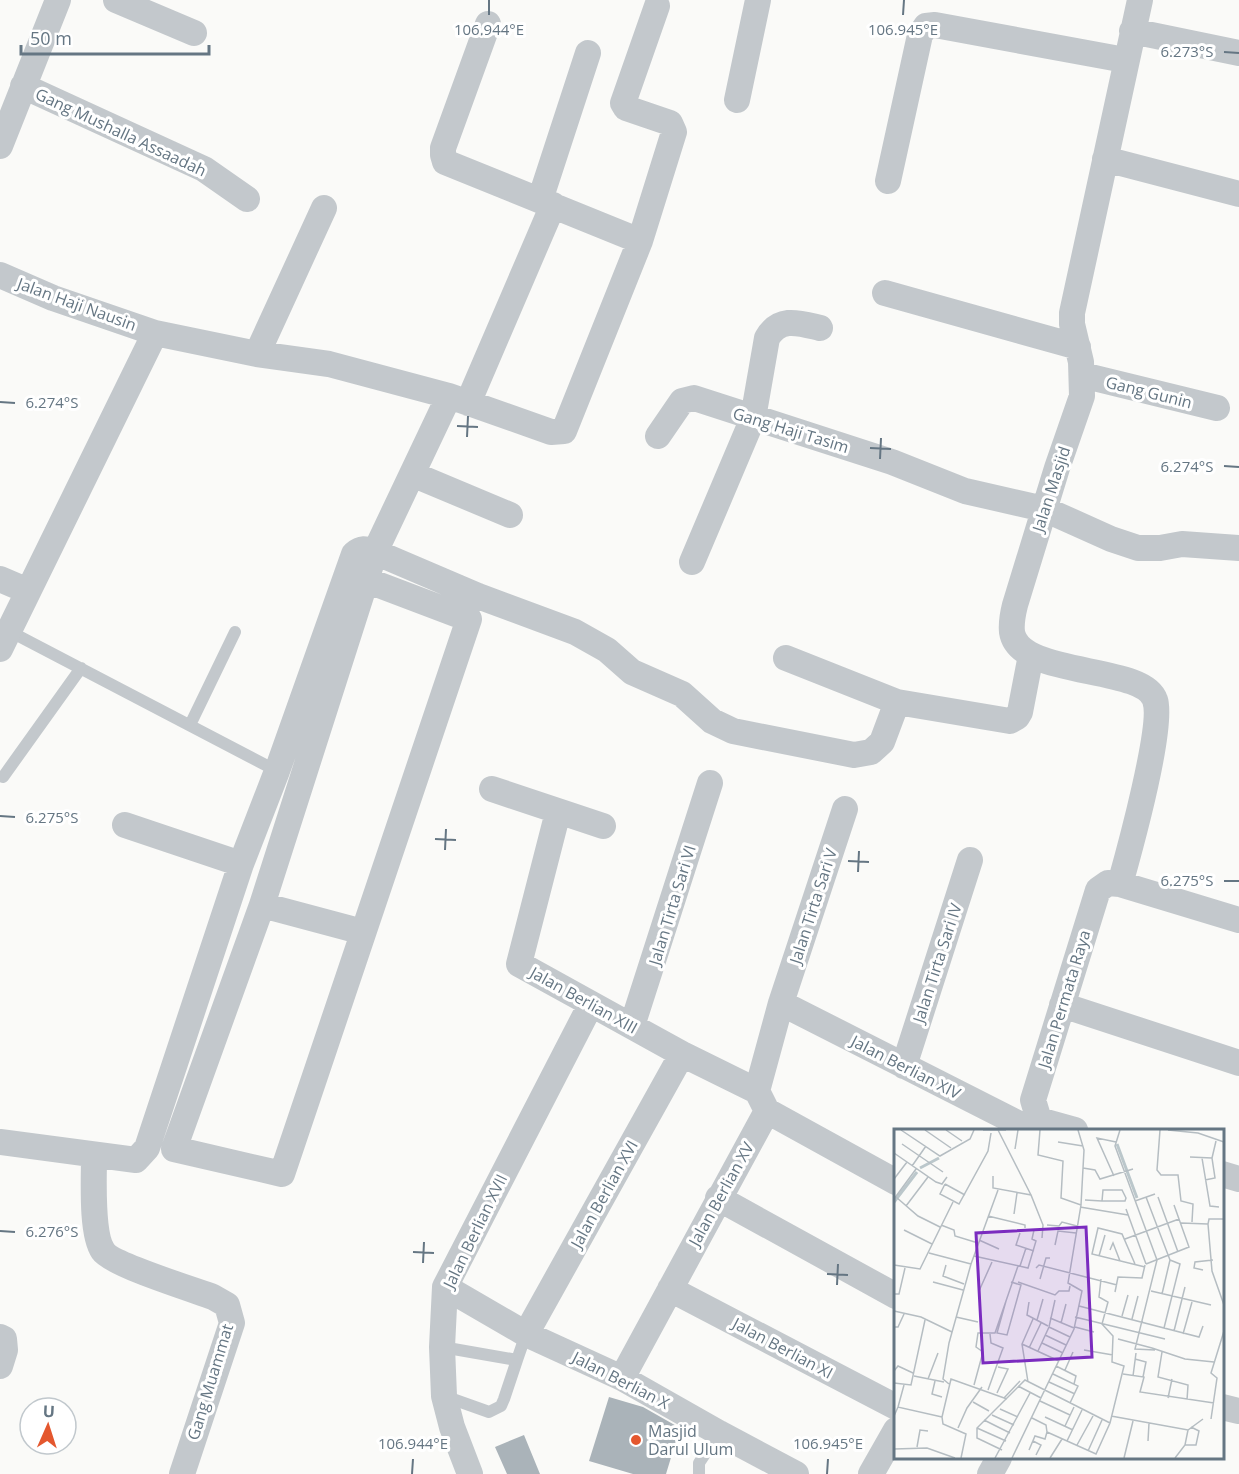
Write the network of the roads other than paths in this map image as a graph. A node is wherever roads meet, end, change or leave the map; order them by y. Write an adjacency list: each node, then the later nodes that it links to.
1 (58, 0): 12 (street)
2 (116, 0): 8 (street)
3 (758, 0): 13 (street)
4 (1140, 0): 7 (street, Jalan Masjid)
5 (657, 6): 21 (street)
6 (488, 24): 19 (street)
7 (1132, 31): 10 (street); 11 (street, Jalan Masjid)
8 (194, 33)
9 (588, 53): 19 (street)
10 (1239, 53)
11 (1125, 60): 15 (street, Jalan Masjid); 16 (street)
12 (23, 86): 14 (street); 18 (street, Gang Mushalla Assaadah)
13 (737, 99)
14 (4, 128)
15 (1105, 159): 17 (street); 26 (street, Jalan Masjid)
16 (888, 181)
17 (1239, 194)
18 (247, 199)
19 (547, 203): 21 (street); 29 (street)
20 (324, 208): 27 (street)
21 (640, 242): 29 (street, Jalan Haji Nausin)
22 (0, 275): 25 (street, Jalan Haji Nausin)
23 (885, 293): 26 (street)
24 (820, 328): 31 (street)
25 (155, 333): 27 (street, Jalan Haji Nausin); 41 (street)
26 (1078, 347): 28 (street, Jalan Masjid)
27 (257, 354): 29 (street, Jalan Haji Nausin)
28 (1082, 375): 30 (street, Gang Gunin); 34 (street, Jalan Masjid)
29 (458, 399): 33 (street)
30 (1217, 408)
31 (753, 418): 32 (street, Gang Haji Tasim); 34 (street, Gang Haji Tasim); 38 (street)
32 (658, 436)
33 (412, 474): 35 (street); 37 (street)
34 (1044, 509): 36 (street, Gang Haji Tasim); 44 (street, Jalan Masjid)
35 (510, 515)
36 (1239, 548)
37 (375, 552): 40 (street); 47 (street); 49 (street)
38 (692, 562)
39 (0, 579): 41 (street)
40 (366, 580): 60 (street); 62 (street)
41 (28, 591): 43 (street)
42 (235, 632): 48 (lane)
43 (4, 640): 46 (lane)
44 (1031, 655): 47 (street); 59 (street)
45 (786, 658): 47 (street)
46 (81, 668): 48 (lane); 50 (lane)
47 (897, 702)
48 (190, 724): 49 (lane)
49 (278, 771): 58 (street)
50 (3, 777)
51 (710, 783): 66 (street, Jalan Tirta Sari VI)
52 (492, 789): 54 (street)
53 (844, 809): 63 (street, Jalan Tirta Sari V)
54 (558, 812): 56 (street); 64 (street, Jalan Berlian XIII)
55 (125, 825): 58 (street)
56 (603, 826)
57 (970, 860): 69 (street, Jalan Tirta Sari IV)
58 (241, 864): 74 (street)
59 (1120, 884): 61 (street); 65 (street, Jalan Permata Raya)
60 (262, 905): 62 (street); 62 (street)
61 (1239, 920)
62 (363, 932)
63 (781, 1003): 69 (street, Jalan Berlian XIV); 70 (street, Jalan Berlian XV)
64 (591, 1004): 66 (street, Jalan Berlian XIII); 79 (street, Jalan Berlian XVII)
65 (1062, 1005): 68 (street); 71 (street, Jalan Permata Raya)
66 (632, 1026): 67 (street, Jalan Berlian XIII)
67 (682, 1054): 70 (street, Jalan Berlian XIII); 82 (street, Jalan Berlian XVI)
68 (1239, 1063)
69 (904, 1066): 71 (street, Jalan Berlian XIV)
70 (762, 1101): 77 (street, Jalan Berlian XIII); 78 (street, Jalan Berlian XV)
71 (1039, 1127): 72 (street, Jalan Berlian XIV)
72 (1057, 1129)
73 (0, 1142): 74 (street)
74 (94, 1156): 95 (street, Gang Muammat)
75 (1224, 1175): 76 (street)
76 (1239, 1179)
77 (894, 1181)
78 (718, 1198): 80 (street, Jalan Berlian XV); 81 (street)
79 (445, 1287): 82 (street, Jalan Berlian X); 84 (street, Jalan Berlian XVII)
80 (670, 1289): 87 (street, Jalan Berlian XV); 89 (street, Jalan Berlian XI)
81 (894, 1295)
82 (526, 1334): 85 (lane); 87 (street, Jalan Berlian X)
83 (0, 1337): 86 (street)
84 (442, 1347): 85 (lane); 88 (street, Jalan Berlian XVII)
85 (517, 1360): 88 (lane)
86 (0, 1366)
87 (622, 1378): 92 (street, Jalan Berlian X)
88 (444, 1396): 96 (street, Jalan Berlian XVII)
89 (894, 1406)
90 (1224, 1407): 91 (street)
91 (1239, 1411)
92 (719, 1433): 97 (lane); 98 (street, Jalan Berlian X)
93 (894, 1434): 99 (street)
94 (998, 1459): 100 (street)
95 (182, 1474)
96 (470, 1474)
97 (699, 1474)
98 (796, 1474)
99 (871, 1474)
100 (990, 1474)

